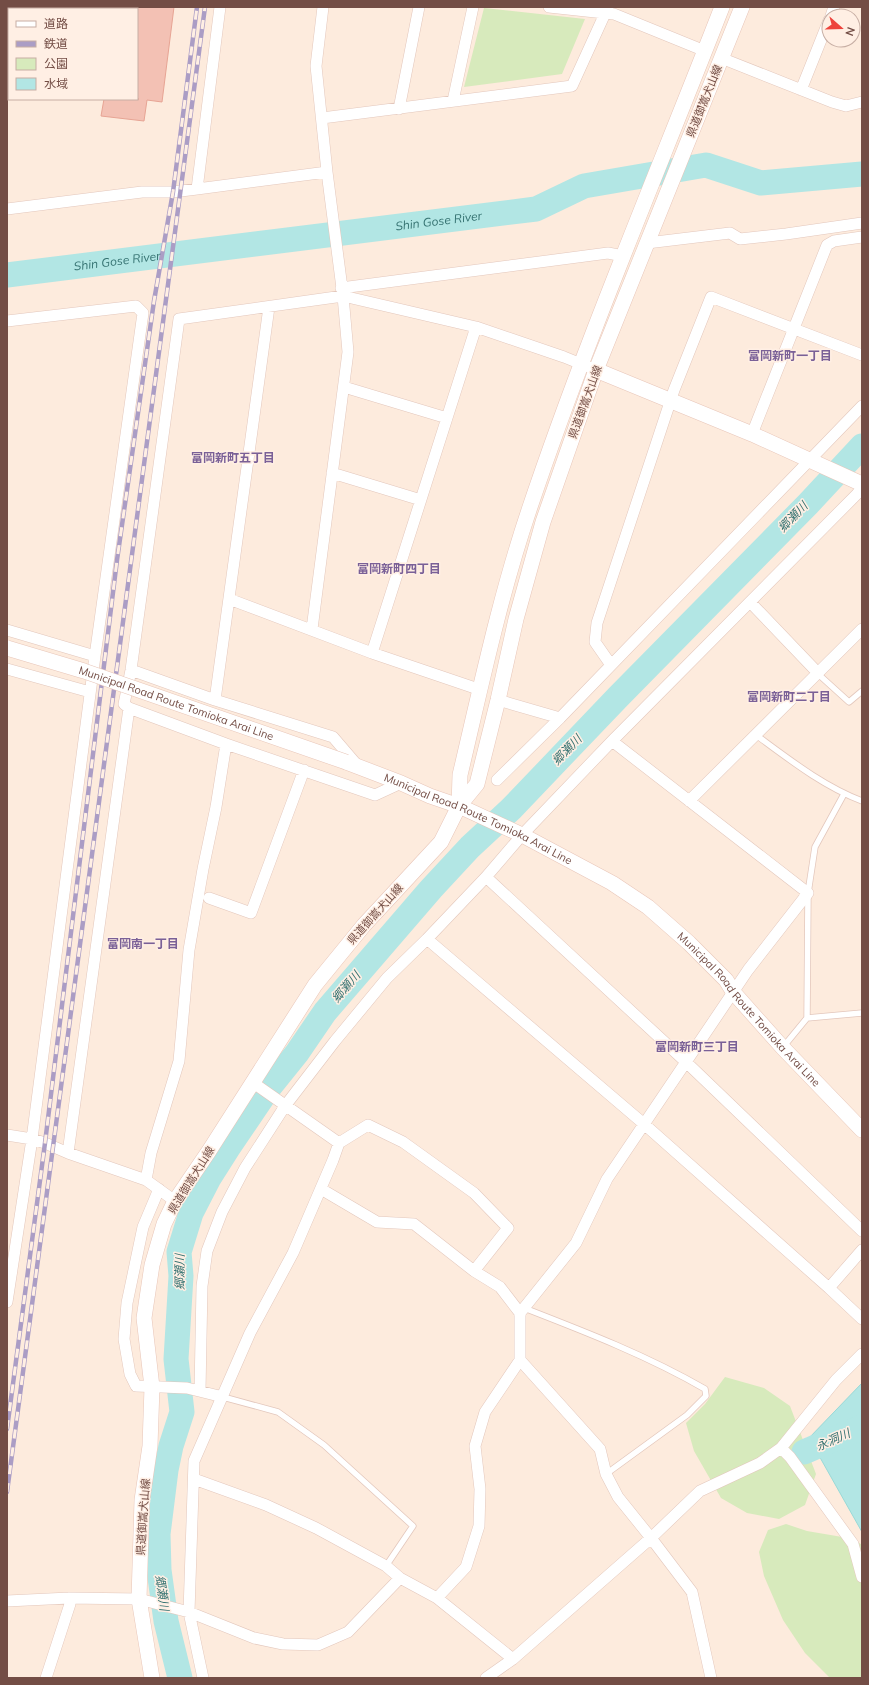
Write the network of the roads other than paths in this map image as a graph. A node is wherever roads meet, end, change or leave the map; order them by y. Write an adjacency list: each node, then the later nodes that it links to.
1 (220, 7): 18 (street)
2 (323, 7): 16 (street)
3 (419, 7): 15 (street)
4 (473, 7): 13 (street)
5 (548, 7): 8 (street)
6 (722, 7): 10 (main road, 県道御嵩犬山線)
7 (742, 7): 11 (main road, 県道御嵩犬山線)
8 (607, 10): 10 (street); 13 (street)
9 (821, 40): 12 (street)
10 (705, 51): 23 (main road, 県道御嵩犬山線)
11 (721, 58): 12 (street); 22 (main road, 県道御嵩犬山線)
12 (801, 90): 14 (street)
13 (453, 101): 15 (street)
14 (862, 102)
15 (399, 108): 16 (street)
16 (322, 118): 17 (street)
17 (327, 172): 18 (street); 24 (street)
18 (197, 189): 19 (street)
19 (7, 209)
20 (862, 223): 22 (street)
21 (862, 238): 28 (street)
22 (649, 239): 31 (main road, 県道御嵩犬山線)
23 (623, 256): 24 (street); 30 (main road, 県道御嵩犬山線)
24 (342, 292): 25 (street); 27 (street); 32 (street)
25 (269, 307): 42 (street); 52 (street)
26 (7, 321): 49 (street)
27 (476, 327): 30 (street); 35 (street)
28 (794, 328): 29 (street); 33 (street); 36 (street)
29 (862, 355)
30 (581, 364): 31 (street); 54 (main road, 県道御嵩犬山線)
31 (596, 370): 33 (main road); 58 (main road, 県道御嵩犬山線)
32 (344, 386): 35 (street); 38 (street)
33 (671, 400): 36 (main road); 50 (street)
34 (862, 406): 37 (street)
35 (447, 418): 41 (street)
36 (752, 434): 37 (main road)
37 (811, 460): 39 (main road); 50 (street)
38 (332, 473): 41 (street); 44 (street)
39 (862, 484)
40 (862, 488): 43 (street)
41 (421, 500): 48 (street)
42 (229, 599): 44 (street); 57 (street)
43 (750, 602): 53 (street); 62 (street)
44 (312, 629): 48 (street)
45 (862, 629): 53 (street)
46 (7, 630): 49 (street)
47 (7, 648): 64 (main road, Municipal Road Route Tomioka Arai Line, bridge)
48 (372, 653): 54 (street)
49 (95, 656): 56 (street)
50 (611, 665): 60 (street)
51 (7, 669): 56 (street)
52 (131, 670): 57 (street); 59 (street)
53 (817, 672): 55 (lane); 61 (street)
54 (481, 690): 71 (main road, 県道御嵩犬山線)
55 (862, 691)
56 (90, 692): 87 (street)
57 (215, 700): 64 (street)
58 (498, 700): 60 (street); 71 (main road, 県道御嵩犬山線)
59 (129, 708): 63 (street); 89 (street)
60 (560, 718): 66 (street)
61 (756, 735): 68 (lane); 69 (street)
62 (612, 741): 69 (street); 72 (street)
63 (226, 744): 65 (street); 90 (street)
64 (360, 768): 67 (main road, Municipal Road Route Tomioka Arai Line)
65 (304, 770): 67 (street); 75 (street)
66 (497, 780)
67 (401, 783): 71 (main road, Municipal Road Route Tomioka Arai Line)
68 (844, 794): 70 (lane); 74 (lane)
69 (689, 801): 74 (street)
70 (862, 801)
71 (460, 806): 72 (main road, Municipal Road Route Tomioka Arai Line); 82 (main road, 県道御嵩犬山線)
72 (522, 835): 73 (street); 77 (main road, Municipal Road Route Tomioka Arai Line)
73 (486, 877): 76 (street); 81 (street)
74 (808, 892): 77 (street); 79 (lane)
75 (209, 898)
76 (427, 939): 83 (street); 84 (street)
77 (734, 993): 80 (main road, Municipal Road Route Tomioka Arai Line); 81 (street)
78 (862, 1013): 79 (lane)
79 (807, 1018): 80 (lane)
80 (783, 1048): 85 (main road, Municipal Road Route Tomioka Arai Line)
81 (686, 1062): 84 (street); 94 (street)
82 (252, 1082): 83 (street); 93 (main road, 県道御嵩犬山線)
83 (285, 1106): 88 (street); 104 (street)
84 (644, 1124): 97 (street); 99 (street)
85 (862, 1130)
86 (7, 1135): 87 (street)
87 (32, 1139): 89 (street); 98 (street)
88 (339, 1142): 92 (street); 96 (street)
89 (68, 1153): 90 (street)
90 (146, 1180): 91 (street)
91 (159, 1189): 93 (street); 103 (street)
92 (321, 1189): 96 (street); 105 (street)
93 (176, 1201): 103 (main road, 県道御嵩犬山線)
94 (862, 1231)
95 (862, 1250): 97 (street)
96 (474, 1271): 99 (street)
97 (829, 1288): 100 (street)
98 (7, 1302)
99 (522, 1311): 102 (street); 107 (lane)
100 (862, 1319)
101 (862, 1354): 106 (street)
102 (520, 1360): 107 (street); 114 (street)
103 (152, 1387): 104 (street); 115 (main road, 県道御嵩犬山線)
104 (200, 1390): 105 (street)
105 (223, 1397): 108 (street); 110 (lane)
106 (781, 1448): 109 (street); 111 (street)
107 (606, 1474): 109 (street)
108 (194, 1480): 110 (street); 117 (street)
109 (651, 1538): 118 (street); 123 (street)
110 (386, 1566): 112 (street)
111 (862, 1577)
112 (400, 1578): 114 (street); 117 (street)
113 (69, 1598): 115 (street); 116 (street); 119 (street)
114 (437, 1598): 118 (street)
115 (139, 1599): 117 (street); 120 (main road, 県道御嵩犬山線)
116 (7, 1601)
117 (189, 1612): 121 (street)
118 (513, 1659): 122 (street)
119 (46, 1678)
120 (152, 1678)
121 (203, 1678)
122 (486, 1678)
123 (712, 1678)

